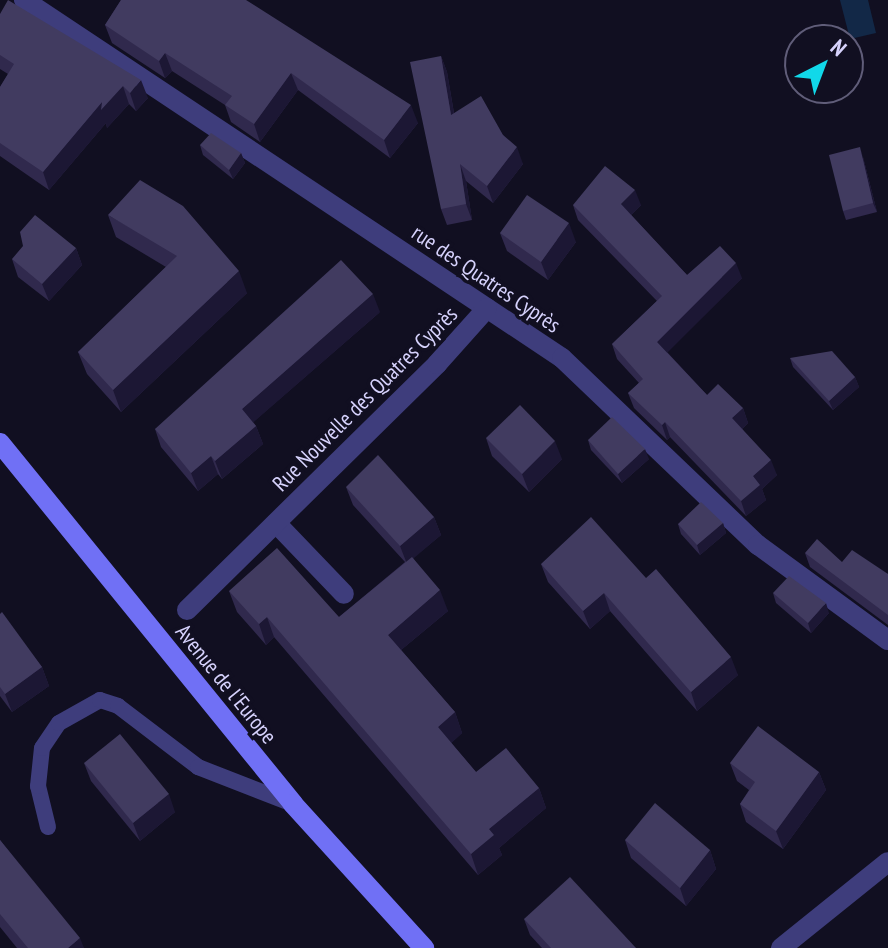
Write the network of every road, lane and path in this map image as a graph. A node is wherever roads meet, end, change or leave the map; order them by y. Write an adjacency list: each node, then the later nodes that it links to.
1 (24, 0): 2 (street, rue des Quatres Cyprès)
2 (487, 308): 4 (street, Rue Nouvelle des Quatres Cyprès); 7 (street, rue des Quatres Cyprès)
3 (0, 443): 8 (main road, Avenue de l'Europe)
4 (276, 523): 5 (street, Rue Nouvelle des Quatres Cyprès); 6 (street, Rue Nouvelle des Quatres Cyprès)
5 (344, 594)
6 (187, 610)
7 (888, 640)
8 (293, 804): 9 (lane); 11 (main road, Avenue de l'Europe)
9 (48, 827)
10 (888, 862): 12 (street)
11 (424, 948)
12 (781, 948)

